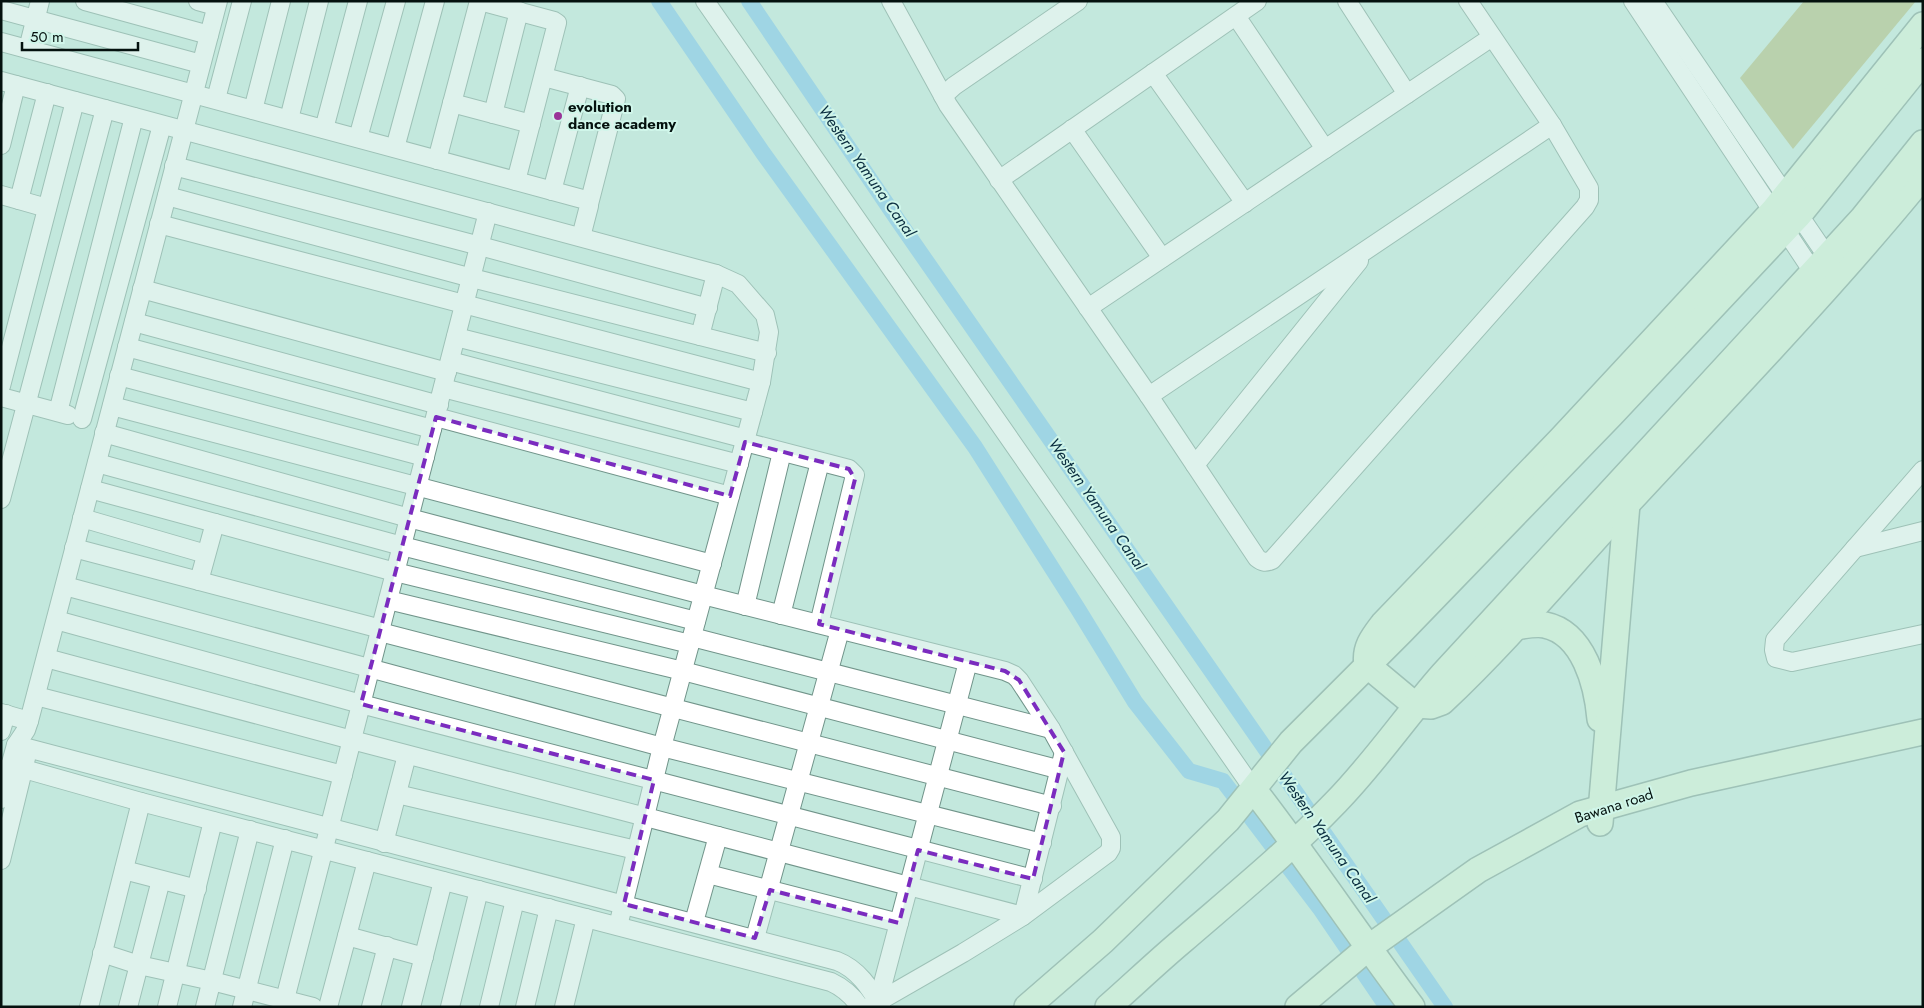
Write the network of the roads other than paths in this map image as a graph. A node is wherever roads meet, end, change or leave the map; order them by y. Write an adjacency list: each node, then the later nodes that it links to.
1 (40, 1): 23 (street)
2 (85, 1): 25 (street)
3 (198, 1): 19 (street)
4 (242, 1): 39 (street)
5 (281, 1): 43 (street)
6 (319, 1): 46 (street)
7 (358, 1): 50 (street)
8 (396, 1): 53 (street)
9 (435, 1): 56 (street)
10 (480, 1): 21 (street); 41 (street)
11 (705, 1): 167 (street)
12 (891, 1): 38 (street)
13 (1078, 1): 38 (street)
14 (1257, 1): 22 (street)
15 (1347, 1): 37 (street)
16 (1468, 1): 26 (street)
17 (1632, 1): 71 (street)
18 (1653, 1): 71 (street)
19 (217, 4): 25 (street)
20 (1, 10): 23 (street)
21 (519, 11): 32 (street); 44 (street)
22 (1236, 16): 31 (street); 57 (street)
23 (36, 20): 28 (street); 30 (street)
24 (1923, 25): 71 (street)
25 (209, 35): 30 (street)
26 (1492, 37): 37 (street); 49 (street)
27 (1, 42): 28 (street)
28 (28, 50): 36 (street)
29 (1923, 61): 71 (street)
30 (201, 64): 36 (street)
31 (1153, 73): 51 (street); 67 (street)
32 (544, 77): 34 (street); 47 (street)
33 (8, 83): 35 (street); 55 (street)
34 (580, 86): 63 (street); 68 (street)
35 (47, 93): 40 (street); 66 (street)
36 (193, 93): 39 (street); 52 (street)
37 (1407, 94): 57 (street)
38 (943, 96): 61 (street)
39 (216, 100): 43 (street)
40 (75, 101): 42 (street); 69 (street)
41 (452, 103): 44 (street); 58 (street)
42 (105, 109): 45 (street); 95 (street)
43 (253, 110): 46 (street)
44 (493, 114): 47 (street)
45 (134, 117): 48 (street); 97 (street)
46 (289, 119): 50 (street)
47 (531, 124): 62 (street)
48 (162, 125): 52 (street); 99 (street)
49 (1552, 125): 75 (street); 107 (street)
50 (324, 129): 53 (street)
51 (1072, 129): 61 (street); 76 (street)
52 (184, 131): 59 (street); 70 (street)
53 (358, 138): 56 (street)
54 (1923, 143): 77 (street)
55 (1, 146)
56 (395, 148): 58 (street)
57 (1325, 149): 67 (street)
58 (437, 160): 62 (street)
59 (174, 166): 65 (street); 74 (street)
60 (1923, 176): 77 (street)
61 (999, 180): 83 (street)
62 (516, 181): 63 (street)
63 (552, 191): 68 (street)
64 (1, 195): 66 (street)
65 (167, 196): 72 (street); 79 (street)
66 (19, 200): 69 (street)
67 (1245, 203): 76 (street)
68 (589, 204): 73 (street)
69 (47, 208): 91 (street)
70 (488, 212): 73 (street); 74 (street)
71 (1786, 213): 77 (street); 139 (street)
72 (159, 224): 80 (street); 81 (street)
73 (581, 237): 78 (street)
74 (480, 246): 79 (street); 82 (street)
75 (1371, 247): 93 (street); 107 (street)
76 (1162, 258): 83 (street)
77 (1826, 273): 113 (street); 146 (street)
78 (716, 274): 82 (street); 88 (street)
79 (472, 278): 81 (street); 85 (street)
80 (142, 289): 84 (street); 92 (street)
81 (465, 305): 86 (street); 90 (street)
82 (708, 308): 85 (street)
83 (1088, 308): 93 (street)
84 (134, 322): 87 (street); 92 (street)
85 (700, 336): 88 (street)
86 (456, 337): 92 (street); 98 (street)
87 (127, 347): 89 (street); 92 (street)
88 (767, 353): 90 (street)
89 (120, 376): 96 (street); 103 (street)
90 (761, 382): 98 (street)
91 (1, 386)
92 (441, 395): 101 (street); 103 (street); 106 (street); 111 (street)
93 (1149, 396): 107 (street)
94 (1, 397): 95 (street)
95 (28, 404): 97 (street); 112 (street)
96 (112, 406): 100 (street); 109 (street)
97 (58, 412): 99 (street)
98 (753, 412): 101 (street)
99 (82, 419): 100 (street)
100 (106, 429): 105 (street); 115 (street)
101 (745, 440): 102 (street); 106 (street)
102 (782, 452): 104 (street); 128 (street)
103 (425, 457): 109 (street)
104 (820, 462): 129 (street); 131 (street)
105 (97, 463): 110 (street); 118 (street)
106 (739, 464): 111 (street)
107 (1195, 466)
108 (1923, 470): 120 (street)
109 (417, 487): 115 (street); 122 (street)
110 (90, 489): 114 (street); 116 (street)
111 (730, 496): 122 (street)
112 (1, 499)
113 (1627, 504): 132 (street); 173 (street)
114 (82, 518): 119 (street); 121 (street)
115 (410, 518): 118 (street); 126 (street)
116 (215, 523): 121 (street); 123 (street)
117 (1923, 531): 120 (street)
118 (402, 546): 123 (street); 135 (street)
119 (74, 548): 124 (street); 125 (street)
120 (1855, 548): 136 (street)
121 (206, 554): 124 (street)
122 (712, 564): 126 (street)
123 (395, 572): 127 (street); 135 (street)
124 (199, 581): 134 (street)
125 (65, 586): 130 (street); 140 (street)
126 (703, 595): 128 (street); 135 (street)
127 (388, 600): 134 (street); 141 (street)
128 (745, 606): 129 (street)
129 (781, 615): 131 (street)
130 (56, 620): 137 (street); 144 (street)
131 (819, 624): 133 (street)
132 (1514, 627): 146 (street); 173 (street)
133 (840, 630): 138 (street); 142 (street)
134 (380, 631): 140 (street); 148 (street)
135 (693, 634): 141 (street); 142 (street)
136 (1923, 634)
137 (46, 658): 143 (street); 153 (street)
138 (968, 662): 145 (street); 151 (street)
139 (1367, 665): 146 (street); 167 (street)
140 (370, 669): 144 (street); 157 (street)
141 (683, 671): 147 (street); 148 (street)
142 (829, 672): 145 (street); 147 (street)
143 (36, 696): 150 (street); 163 (street)
144 (361, 704): 153 (street); 165 (street)
145 (957, 705): 151 (street); 154 (street)
146 (1415, 705): 183 (street)
147 (819, 707): 154 (street); 155 (street)
148 (672, 708): 155 (street); 157 (street)
149 (3, 719): 150 (street)
150 (28, 725): 156 (street)
151 (1051, 729): 159 (street)
152 (1923, 732): 173 (street, Bawana road)
153 (352, 740): 160 (street); 163 (street)
154 (947, 740): 162 (street); 164 (street)
155 (810, 744): 164 (street); 166 (street)
156 (22, 747): 161 (street); 177 (street)
157 (662, 747): 165 (street); 166 (street)
158 (1923, 748): 173 (street, Bawana road)
159 (1064, 752): 162 (street); 202 (street)
160 (407, 754): 168 (street); 174 (street)
161 (17, 767): 169 (street); 170 (street); 188 (street)
162 (1061, 770): 171 (street)
163 (343, 776): 177 (street)
164 (938, 777): 171 (street); 172 (street)
165 (654, 780): 174 (street); 175 (street)
166 (800, 781): 172 (street); 175 (street)
167 (1253, 791): 183 (street); 233 (street)
168 (397, 794): 181 (street); 185 (street)
169 (1, 799)
170 (141, 802): 176 (street); 190 (street)
171 (1052, 806): 182 (street)
172 (928, 814): 182 (street); 186 (street)
173 (1594, 815): 210 (street, Bawana road)
174 (645, 816): 179 (street); 185 (street)
175 (790, 816): 186 (street); 187 (street)
176 (213, 821): 178 (street); 196 (street)
177 (330, 828): 181 (street); 184 (street)
178 (250, 830): 180 (street); 215 (street)
179 (718, 836): 187 (street); 191 (street)
180 (285, 839): 184 (street); 216 (street)
181 (384, 843): 200 (street)
182 (1042, 843): 192 (street)
183 (1293, 843): 210 (street); 234 (street)
184 (324, 850): 189 (street); 217 (street)
185 (636, 850): 200 (street)
186 (918, 850): 192 (street); 195 (street)
187 (780, 852): 195 (street); 198 (street)
188 (1, 860)
189 (367, 861): 194 (street); 207 (street)
190 (124, 870): 193 (street); 211 (street)
191 (708, 874): 198 (street); 204 (street)
192 (1032, 879): 202 (street)
193 (161, 880): 196 (street); 213 (street)
194 (443, 881): 197 (street); 212 (street)
195 (909, 886): 202 (street); 205 (street)
196 (197, 889): 214 (street)
197 (479, 890): 199 (street); 228 (street)
198 (770, 890): 205 (street); 208 (street)
199 (515, 900): 201 (street); 229 (street)
200 (624, 904): 204 (street); 206 (street)
201 (549, 908): 203 (street); 230 (street)
202 (1023, 916): 218 (street)
203 (586, 918): 206 (street); 231 (street)
204 (694, 922): 208 (street)
205 (899, 923): 218 (street)
206 (618, 926): 232 (street)
207 (347, 936): 209 (street); 225 (street)
208 (756, 938): 218 (street)
209 (387, 946): 212 (street); 226 (street)
210 (1374, 952): 235 (street, Bawana road); 236 (street, Bawana road); 237 (street)
211 (102, 953): 213 (street); 219 (street)
212 (424, 957): 227 (street)
213 (139, 965): 214 (street); 220 (street)
214 (175, 973): 215 (street); 221 (street)
215 (212, 980): 216 (street); 222 (street)
216 (246, 989): 217 (street); 223 (street)
217 (284, 1003): 224 (street)
218 (876, 1005)
219 (88, 1007)
220 (128, 1007)
221 (166, 1007)
222 (205, 1007)
223 (242, 1007)
224 (313, 1007)
225 (328, 1007)
226 (371, 1007)
227 (411, 1007)
228 (450, 1007)
229 (489, 1007)
230 (525, 1007)
231 (564, 1007)
232 (860, 1007)
233 (1028, 1007)
234 (1108, 1007)
235 (1298, 1007)
236 (1323, 1007)
237 (1412, 1007)

